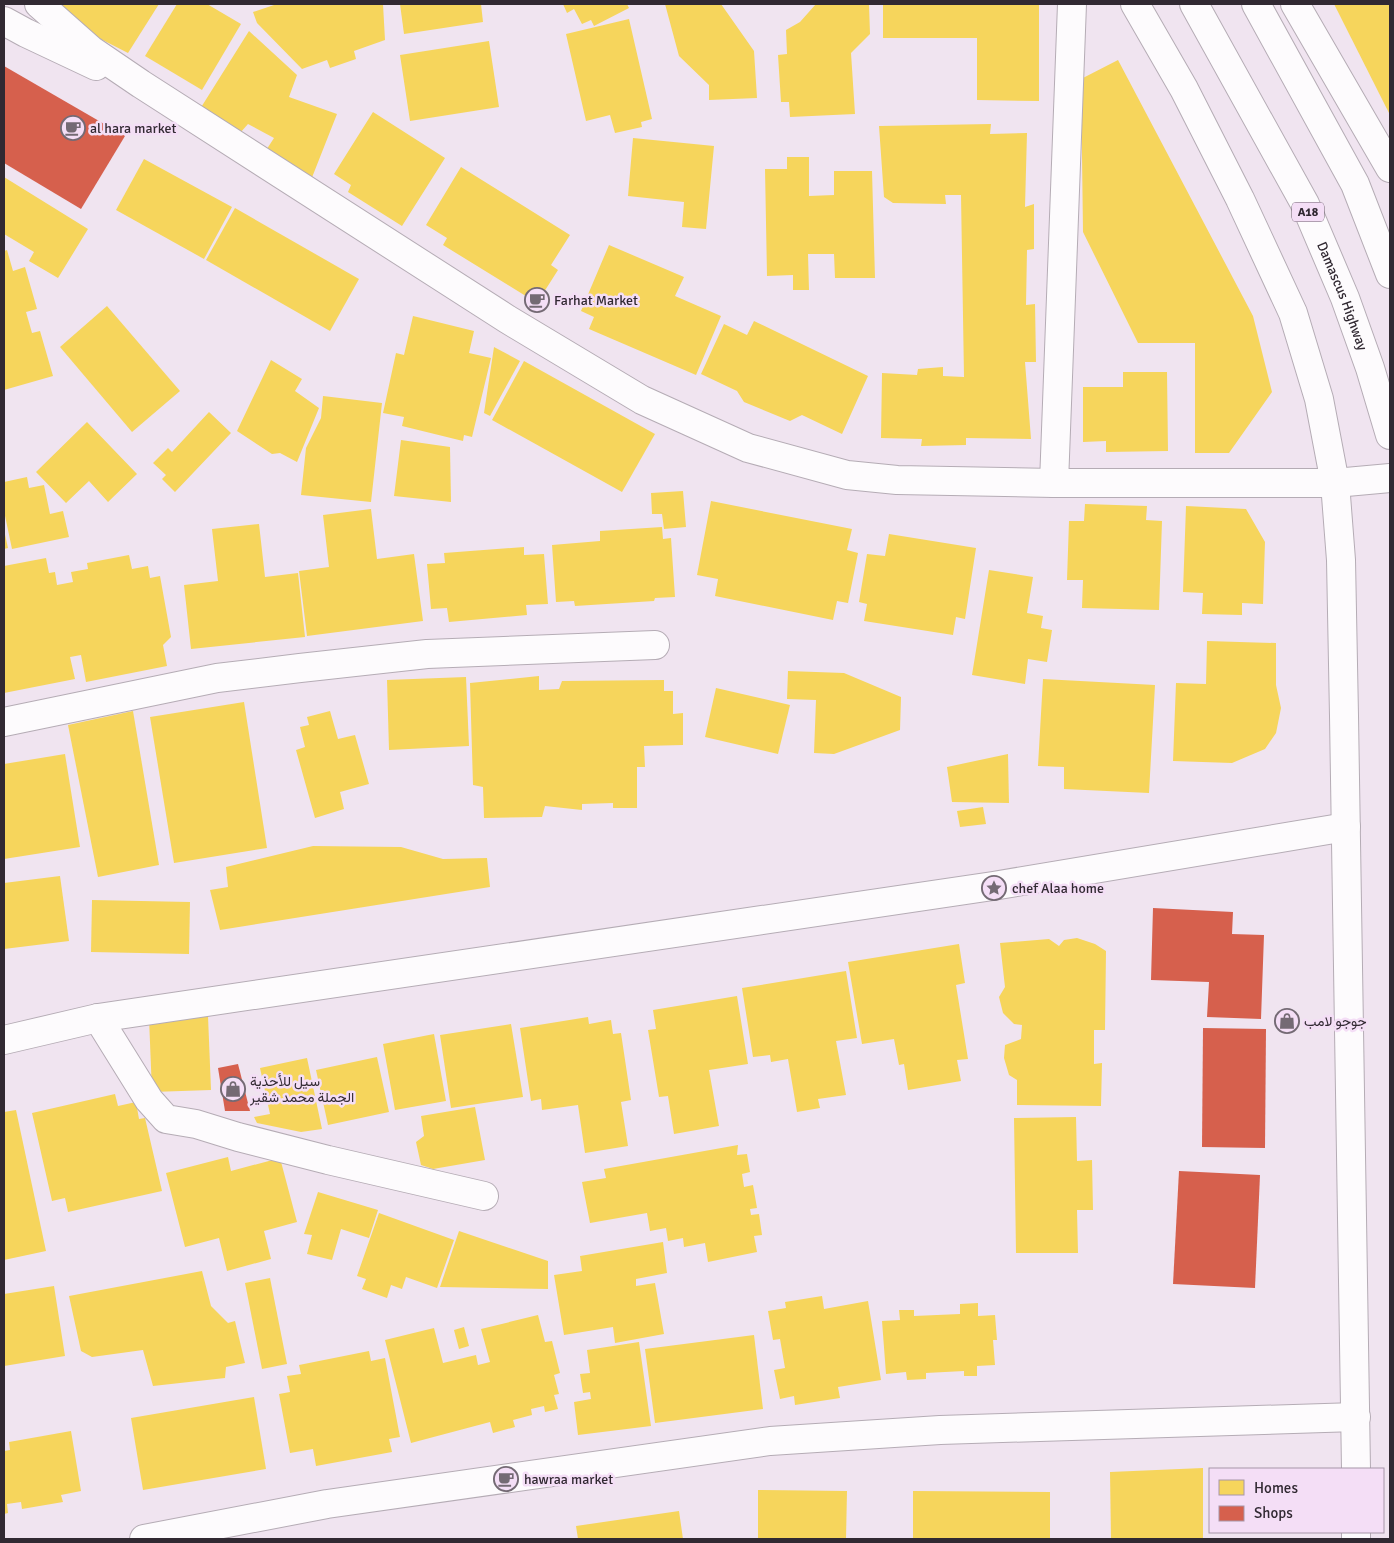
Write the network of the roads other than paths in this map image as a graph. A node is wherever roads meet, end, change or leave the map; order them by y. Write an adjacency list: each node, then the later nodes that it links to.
1 (39, 4): 8 (main road)
2 (1072, 4): 13 (main road)
3 (1135, 4): 14 (main road)
4 (1194, 4): 11 (main road, Damascus Highway / A18)
5 (1256, 4): 10 (main road)
6 (1294, 4): 9 (main road)
7 (4, 21): 8 (main road)
8 (141, 84): 13 (main road)
9 (1390, 168)
10 (1390, 274)
11 (1390, 435)
12 (1390, 478): 14 (main road)
13 (1054, 483): 14 (main road)
14 (1335, 483): 17 (main road)
15 (656, 644): 16 (main road)
16 (4, 722)
17 (1346, 827): 18 (main road); 21 (main road)
18 (98, 1018): 19 (main road); 20 (main road)
19 (4, 1040)
20 (484, 1196)
21 (1356, 1417): 22 (main road); 23 (main road)
22 (1356, 1468)
23 (144, 1539)

